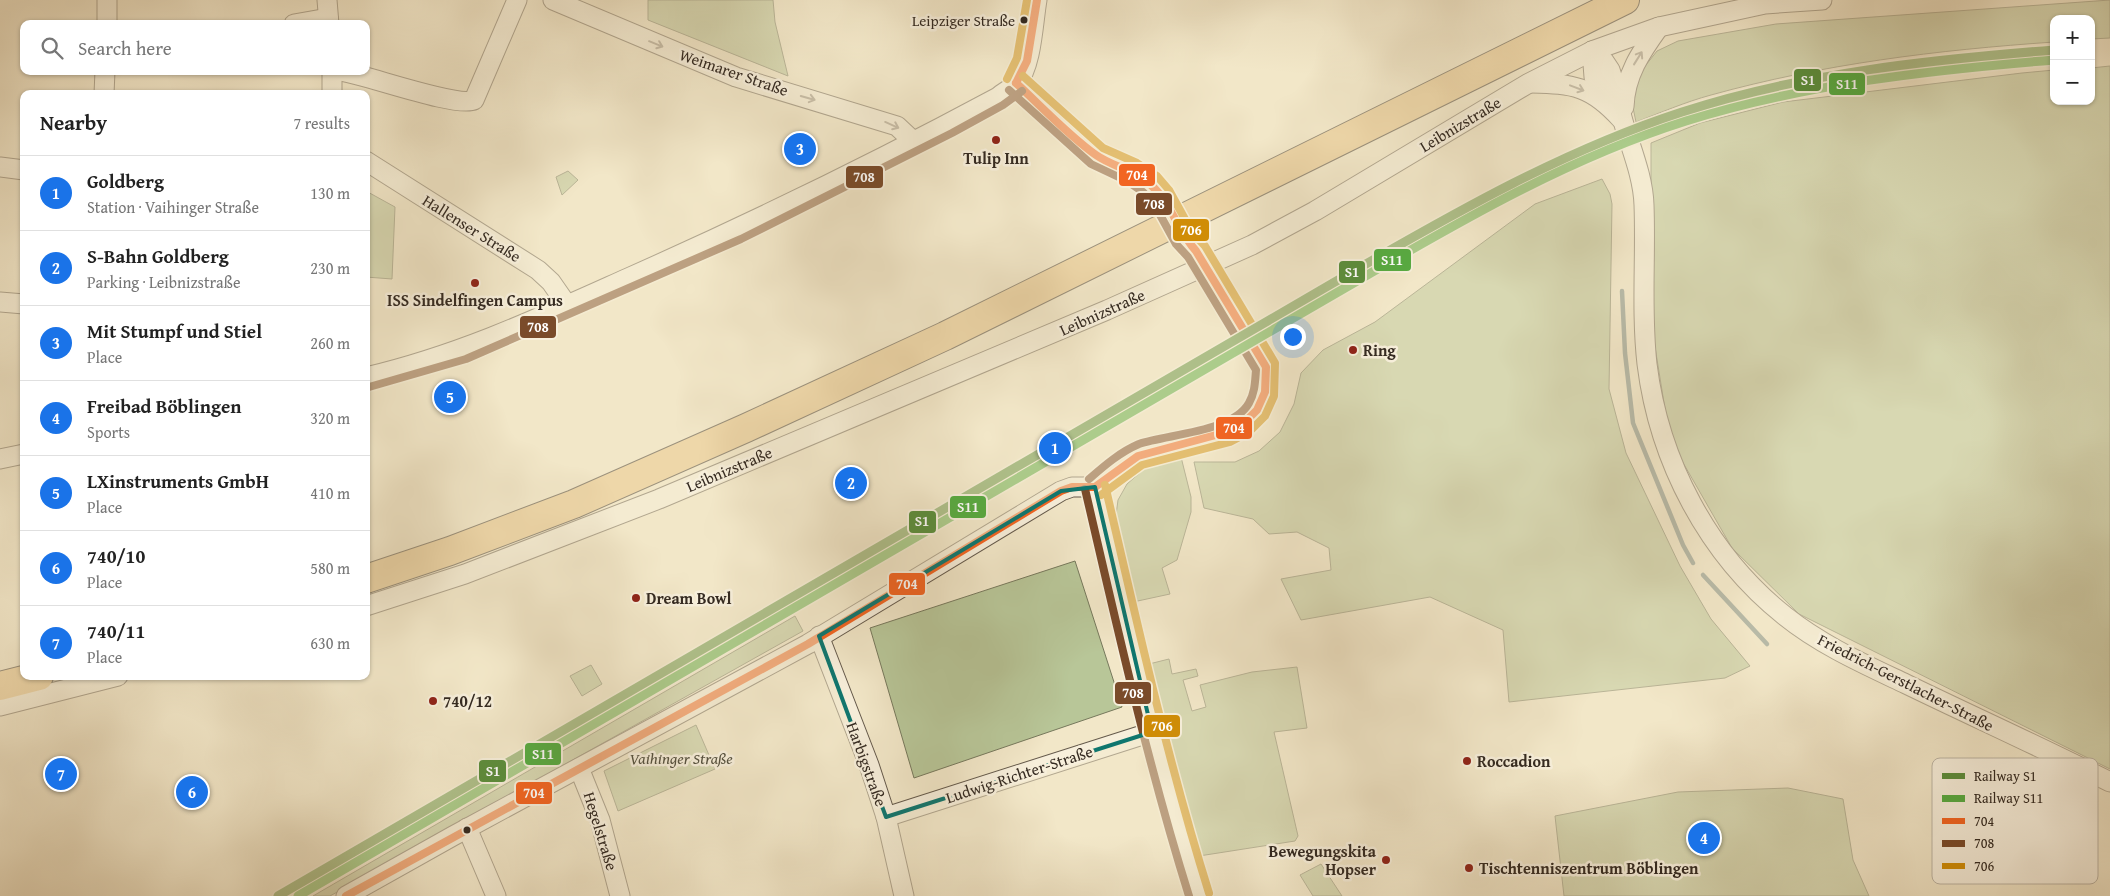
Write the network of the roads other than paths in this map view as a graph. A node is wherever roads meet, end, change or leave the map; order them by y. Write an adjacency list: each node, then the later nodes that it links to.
1 (107, 0): 9 (street)
2 (518, 0): 15 (street)
3 (553, 0): 21 (street, Weimarer Straße, one-way to 21)
4 (1037, 0): 21 (street)
5 (1588, 0): 31 (highway)
6 (1625, 0): 32 (highway)
7 (1822, 0): 11 (street, Leibnizstraße)
8 (328, 14): 10 (street)
9 (107, 20)
10 (308, 20)
11 (1659, 27): 12 (street, Leibnizstraße); 20 (street, Friedrich-Gerstlacher-Straße, one-way to 11)
12 (1592, 51): 16 (street, Leibnizstraße); 19 (street, Friedrich-Gerstlacher-Straße); 20 (street, Friedrich-Gerstlacher-Straße)
13 (105, 75): 17 (street)
14 (332, 75): 18 (street)
15 (356, 75)
16 (1529, 83): 19 (street, Friedrich-Gerstlacher-Straße, one-way to 19); 33 (street, Leibnizstraße)
17 (104, 90)
18 (332, 90)
19 (1605, 101): 20 (street, Friedrich-Gerstlacher-Straße)
20 (1623, 121): 42 (street, Friedrich-Gerstlacher-Straße)
21 (913, 142): 27 (street)
22 (370, 164): 27 (street, Hallenser Straße)
23 (0, 167): 24 (street)
24 (20, 170)
25 (0, 302): 26 (street)
26 (20, 304)
27 (567, 305): 28 (street)
28 (370, 376)
29 (20, 455): 30 (street)
30 (0, 458)
31 (370, 563)
32 (370, 578)
33 (370, 605)
34 (819, 636): 41 (street); 43 (street); 46 (street, Harbigstraße)
35 (20, 668): 36 (highway)
36 (0, 673)
37 (24, 680): 39 (highway)
38 (102, 680): 40 (street)
39 (0, 686)
40 (0, 706)
41 (1152, 732): 46 (street, Ludwig-Richter-Straße); 52 (street)
42 (2060, 758)
43 (580, 768): 47 (street); 50 (street, Hegelstraße)
44 (2098, 776): 45 (street, Friedrich-Gerstlacher-Straße)
45 (2110, 782)
46 (886, 817): 51 (street, Harbigstraße)
47 (467, 828): 48 (street); 49 (street)
48 (346, 896)
49 (496, 896)
50 (620, 896)
51 (904, 896)
52 (1199, 896)

